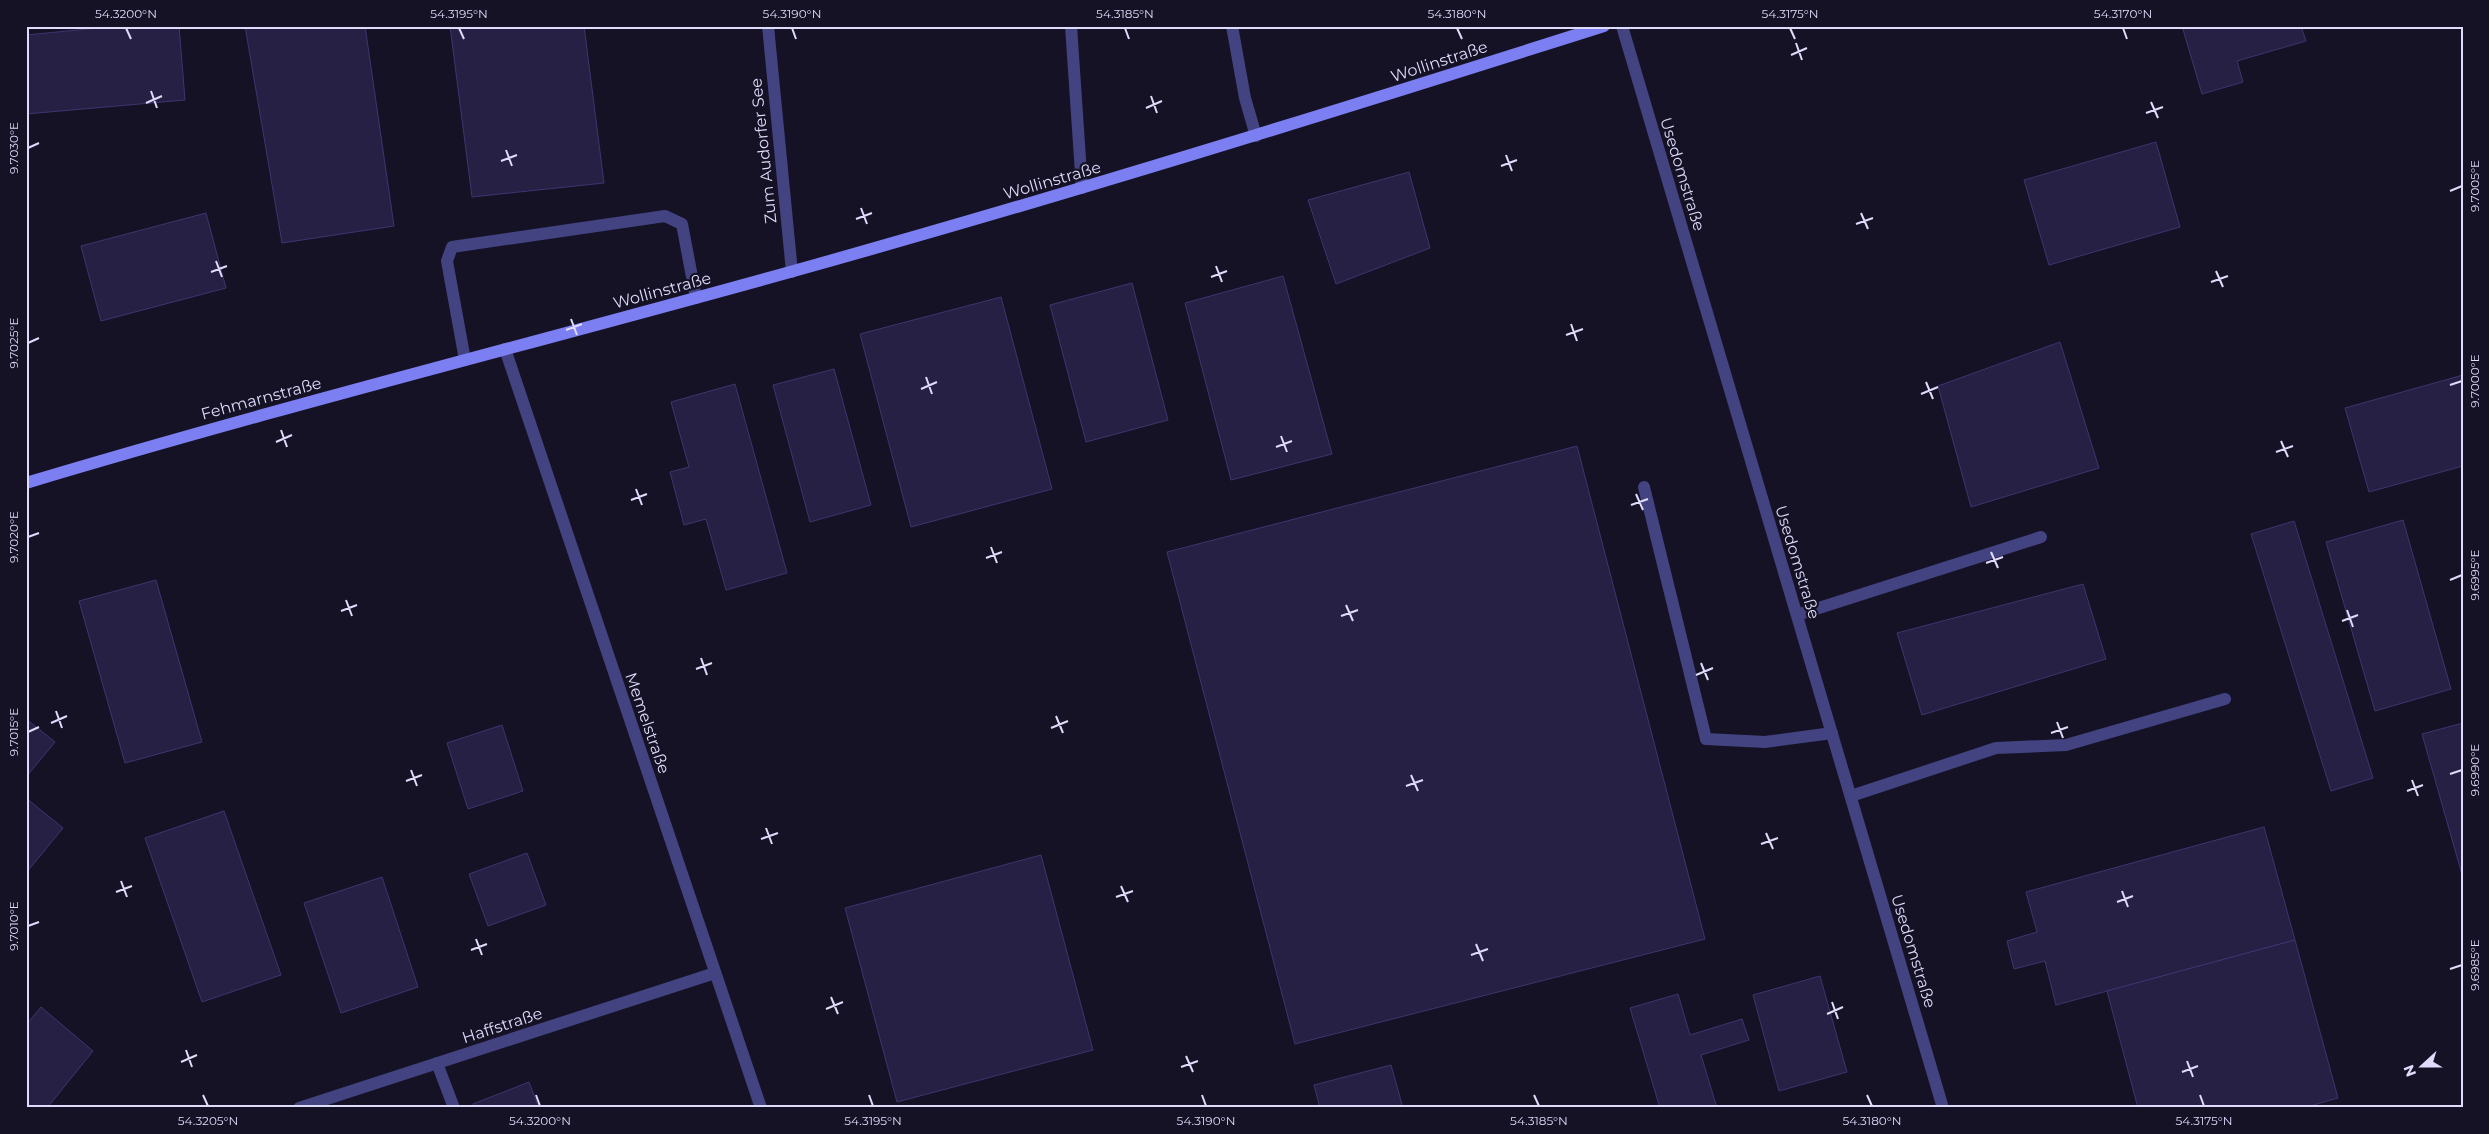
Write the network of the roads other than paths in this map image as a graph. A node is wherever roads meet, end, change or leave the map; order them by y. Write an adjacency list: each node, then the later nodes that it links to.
1 (768, 26): 8 (street, Zum Audorfer See)
2 (1071, 26): 7 (street)
3 (1232, 26): 6 (street)
4 (1604, 26): 6 (street, Wollinstraße)
5 (1622, 26): 15 (street, Usedomstraße)
6 (1256, 136): 7 (street, Wollinstraße)
7 (1082, 188): 8 (street, Wollinstraße)
8 (792, 272): 9 (street, Wollinstraße)
9 (696, 298): 10 (street, Wollinstraße); 11 (street)
10 (504, 349): 11 (street, Fehmarnstraße); 19 (street, Memelstraße)
11 (465, 360): 12 (street, Fehmarnstraße)
12 (26, 483)
13 (1644, 487): 17 (street)
14 (2041, 537): 15 (street)
15 (1797, 615): 17 (street, Usedomstraße)
16 (2226, 699): 18 (street)
17 (1832, 733): 18 (street, Usedomstraße)
18 (1851, 796): 24 (street, Usedomstraße)
19 (715, 973): 20 (street, Haffstraße); 23 (street, Memelstraße)
20 (437, 1063): 21 (street, Haffstraße); 22 (street)
21 (299, 1108)
22 (454, 1108)
23 (761, 1108)
24 (1944, 1108)

